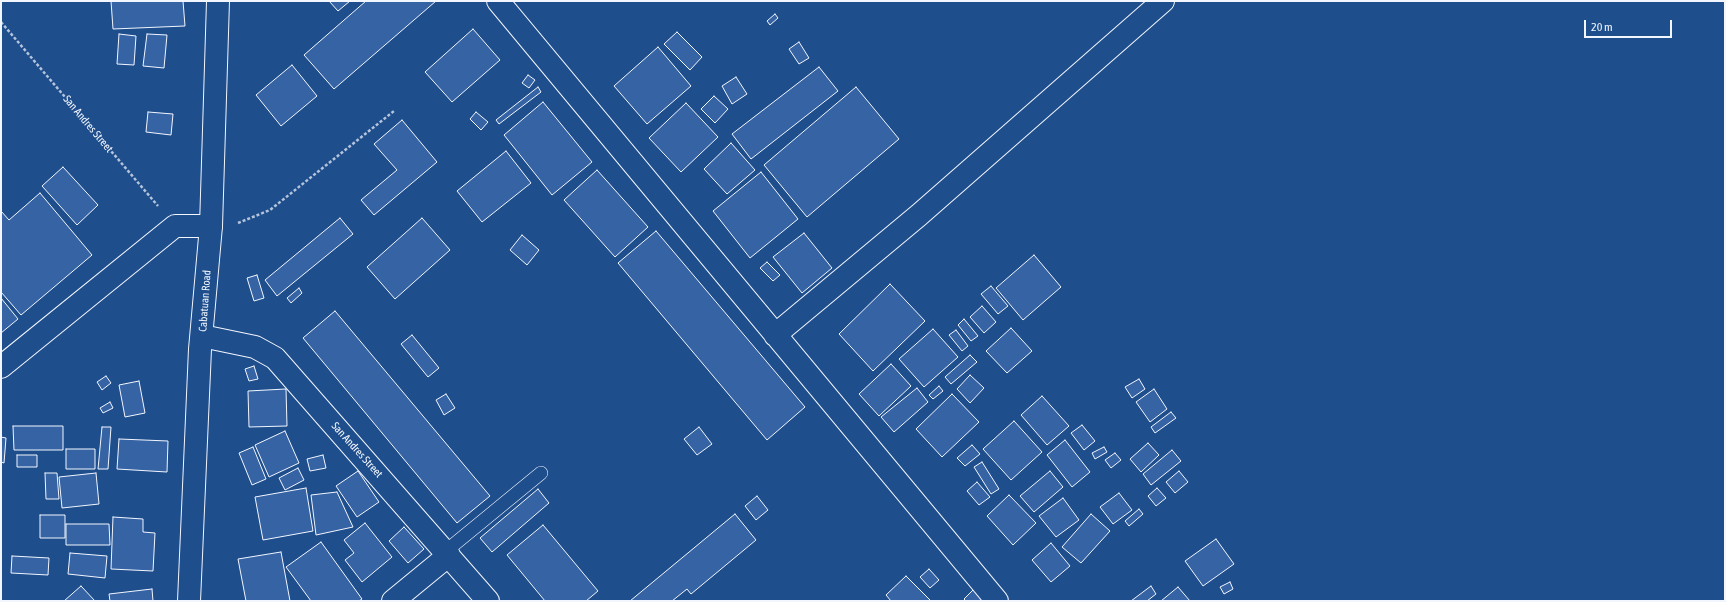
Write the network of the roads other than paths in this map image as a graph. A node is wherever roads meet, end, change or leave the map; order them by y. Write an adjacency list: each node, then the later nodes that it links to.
1 (218, 1): 4 (main road, Cabatuan Road)
2 (498, 1): 5 (main road)
3 (1163, 1): 5 (main road)
4 (210, 226): 6 (main road, Cabatuan Road); 7 (main road)
5 (775, 335): 13 (main road)
6 (202, 336): 9 (main road, San Andres Street); 10 (main road, Cabatuan Road)
7 (1, 367)
8 (541, 473): 9 (lane)
9 (447, 553): 11 (main road); 12 (main road, San Andres Street)
10 (189, 601)
11 (393, 601)
12 (488, 601)
13 (997, 601)

